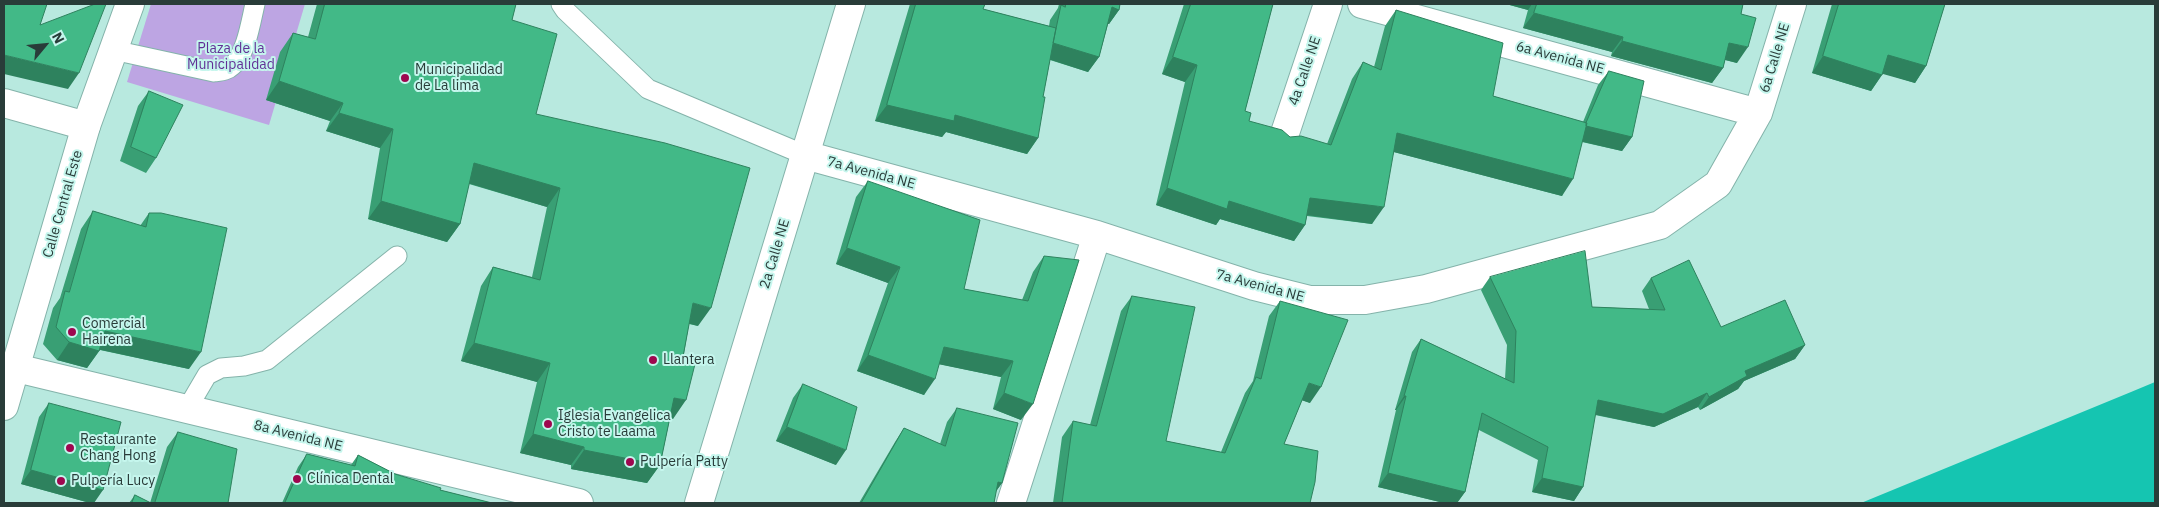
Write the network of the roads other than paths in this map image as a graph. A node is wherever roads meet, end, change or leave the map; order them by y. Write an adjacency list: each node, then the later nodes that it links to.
1 (130, 4): 8 (street, Calle Central Este)
2 (255, 4): 8 (lane)
3 (561, 4): 13 (lane)
4 (851, 4): 13 (street, 2a Calle NE)
5 (1328, 4): 12 (street, 4a Calle NE)
6 (1362, 4): 10 (street, 6a Avenida NE)
7 (1792, 4): 10 (street, 6a Calle NE)
8 (113, 50): 11 (street, Calle Central Este)
9 (4, 103): 11 (street)
10 (1758, 113): 14 (street, 7a Avenida NE)
11 (86, 126): 16 (street, Calle Central Este)
12 (1283, 139)
13 (805, 155): 14 (street, 7a Avenida NE); 20 (street, 2a Calle NE)
14 (1097, 235): 21 (street)
15 (397, 256): 18 (lane)
16 (10, 367): 17 (street, Calle Central Este); 18 (street, 8a Avenida NE)
17 (4, 406)
18 (188, 409): 19 (street, 8a Avenida NE)
19 (579, 503)
20 (699, 503)
21 (1011, 503)

